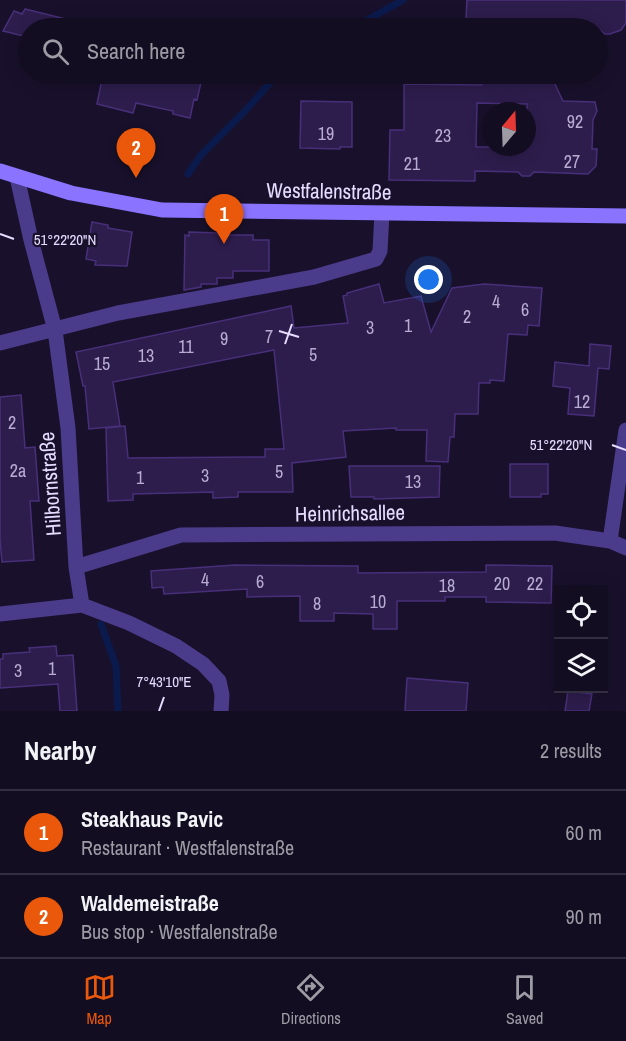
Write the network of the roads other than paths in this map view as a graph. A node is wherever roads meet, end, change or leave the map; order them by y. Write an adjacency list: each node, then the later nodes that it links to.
1 (0, 171): 2 (main road, Westfalenstraße)
2 (17, 177): 3 (main road, Westfalenstraße); 5 (street, Hilbornstraße)
3 (382, 213): 4 (main road, Westfalenstraße); 5 (street)
4 (626, 216)
5 (55, 330): 6 (street); 10 (street, Hilbornstraße)
6 (0, 343)
7 (626, 430): 8 (street)
8 (610, 541): 9 (street, Heinrichsallee); 10 (street, Heinrichsallee)
9 (626, 548)
10 (76, 567): 11 (street, Hilbornstraße)
11 (82, 605): 12 (street); 13 (street)
12 (0, 614)
13 (221, 711)

